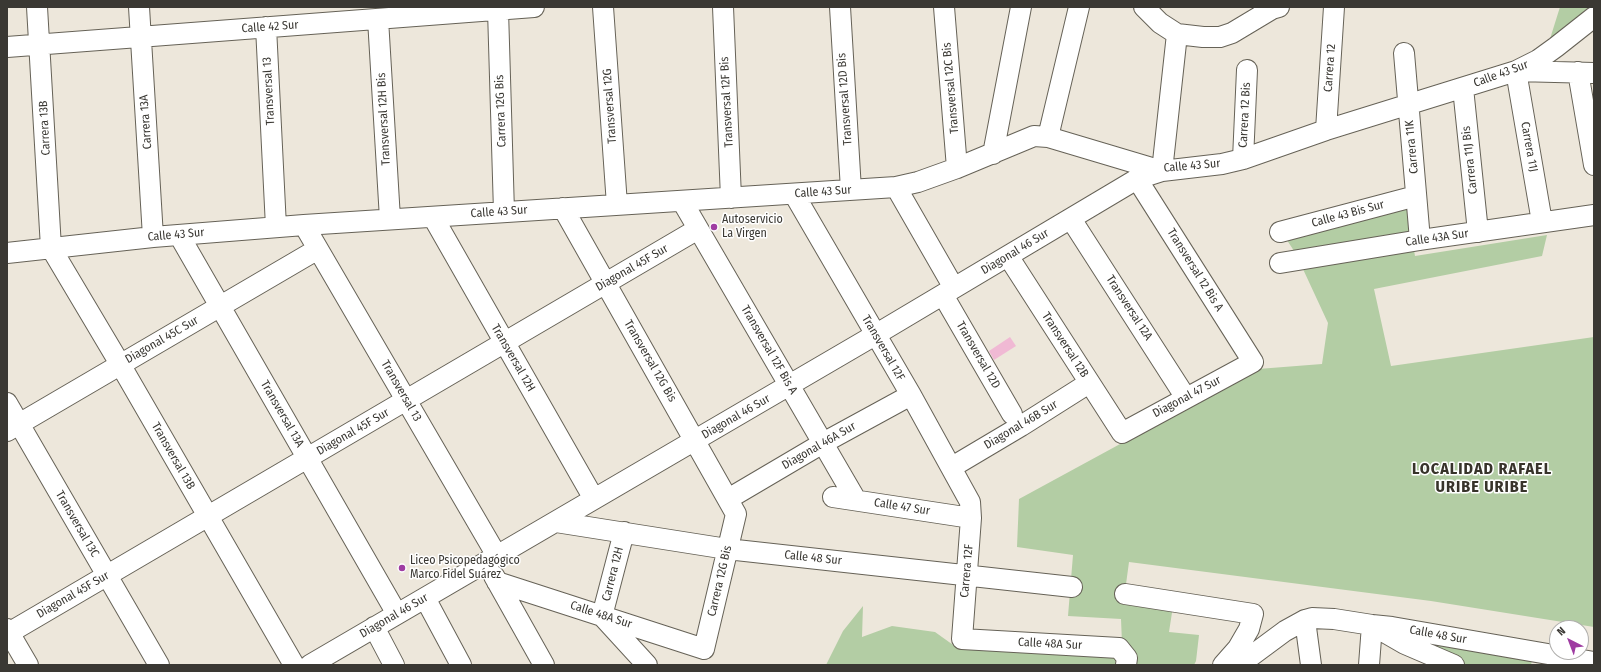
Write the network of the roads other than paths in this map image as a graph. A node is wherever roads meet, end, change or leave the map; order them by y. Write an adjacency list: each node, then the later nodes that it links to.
1 (37, 7): 21 (street, Carrera 13B)
2 (139, 7): 20 (street, Carrera 13A)
3 (329, 7): 17 (street)
4 (534, 7): 14 (street, Calle 42 Sur)
5 (603, 7): 43 (street, Transversal 12G)
6 (723, 7): 41 (street, Transversal 12F Bis)
7 (840, 7): 38 (street, Transversal 12D Bis)
8 (944, 7): 34 (street, Transversal 12C Bis)
9 (1021, 7): 31 (street)
10 (1079, 7): 30 (street)
11 (1144, 7): 19 (street)
12 (1279, 7): 19 (street)
13 (1334, 7): 29 (street, Carrera 12)
14 (498, 10): 16 (street, Calle 42 Sur); 45 (street, Carrera 12G Bis)
15 (1594, 17): 25 (street, Calle 43 Sur)
16 (378, 19): 17 (street, Calle 42 Sur); 48 (street, Transversal 12H Bis)
17 (318, 23): 18 (street, Calle 42 Sur)
18 (266, 27): 20 (street, Calle 42 Sur); 52 (street, Transversal 13)
19 (1177, 34): 35 (street)
20 (140, 36): 21 (street, Calle 42 Sur); 57 (street, Carrera 13A)
21 (40, 44): 22 (street, Calle 42 Sur); 59 (street, Carrera 13B)
22 (7, 47)
23 (1404, 53): 28 (street, Carrera 11K)
24 (1247, 70): 32 (street, Carrera 12 Bis)
25 (1516, 71): 26 (street); 27 (street, Calle 43 Sur); 50 (street, Carrera 11J)
26 (1586, 72): 33 (street)
27 (1463, 88): 28 (street, Calle 43 Sur); 55 (street, Carrera 11J Bis)
28 (1408, 104): 29 (street, Calle 43 Sur); 40 (street, Carrera 11K)
29 (1326, 130): 32 (street, Calle 43 Sur)
30 (1048, 137): 31 (street, Calle 43 Sur); 35 (street, Calle 43 Sur)
31 (994, 154): 34 (street, Calle 43 Sur)
32 (1243, 159): 35 (street, Calle 43 Sur)
33 (1594, 165)
34 (957, 168): 37 (street, Calle 43 Sur)
35 (1162, 171): 36 (street, Diagonal 46 Sur)
36 (1137, 179): 49 (street, Diagonal 46 Sur); 69 (street, Transversal 12 Bis A)
37 (896, 187): 38 (street, Calle 43 Sur); 65 (street, Transversal 12D)
38 (851, 190): 39 (street, Calle 43 Sur)
39 (794, 194): 41 (street, Calle 43 Sur); 67 (street, Transversal 12F)
40 (1416, 196): 54 (street, Calle 43 Bis Sur); 58 (street, Carrera 11K)
41 (731, 198): 42 (street, Calle 43 Sur)
42 (682, 201): 43 (street, Calle 43 Sur); 53 (street, Transversal 12F Bis A)
43 (617, 204): 44 (street, Calle 43 Sur)
44 (563, 208): 45 (street, Calle 43 Sur); 64 (street, Transversal 12G Bis)
45 (504, 212): 47 (street, Calle 43 Sur)
46 (1594, 215): 50 (street, Calle 43A Sur)
47 (433, 217): 48 (street, Calle 43 Sur); 68 (street, Transversal 12H)
48 (390, 219): 51 (street, Calle 43 Sur)
49 (1071, 219): 62 (street, Diagonal 46 Sur); 74 (street, Transversal 12A)
50 (1542, 222): 55 (street, Calle 43A Sur)
51 (304, 225): 52 (street, Calle 43 Sur); 60 (street, Transversal 13)
52 (276, 227): 56 (street, Calle 43 Sur)
53 (698, 229): 64 (street, Diagonal 45F Sur); 72 (street, Transversal 12F Bis A)
54 (1280, 232)
55 (1478, 232): 58 (street, Calle 43A Sur)
56 (179, 235): 57 (street, Calle 43 Sur); 66 (street, Transversal 13A)
57 (153, 237): 59 (street, Calle 43 Sur)
58 (1420, 240): 63 (street, Calle 43A Sur)
59 (51, 248): 61 (street, Calle 43 Sur); 70 (street, Transversal 13B)
60 (318, 249): 66 (street, Diagonal 45C Sur); 75 (street, Transversal 13)
61 (7, 253)
62 (1008, 256): 65 (street, Diagonal 46 Sur); 71 (street, Transversal 12B)
63 (1280, 263)
64 (606, 283): 68 (street, Diagonal 45F Sur); 80 (street, Transversal 12G Bis)
65 (948, 292): 67 (street, Diagonal 46 Sur); 77 (street, Transversal 12D)
66 (220, 306): 70 (street, Diagonal 45C Sur); 82 (street, Transversal 13A)
67 (875, 335): 72 (street, Diagonal 46 Sur); 73 (street, Transversal 12F)
68 (505, 343): 75 (street, Diagonal 45F Sur); 85 (street, Transversal 12H)
69 (1252, 362): 74 (street, Diagonal 47 Sur)
70 (120, 364): 78 (street, Diagonal 45C Sur); 89 (street, Transversal 13B)
71 (1089, 382): 79 (street, Transversal 12B); 83 (street, Diagonal 46B Sur)
72 (789, 385): 80 (street, Diagonal 46 Sur); 81 (street, Transversal 12F Bis A)
73 (911, 395): 81 (street, Diagonal 46A Sur); 83 (street, Transversal 12F)
74 (1186, 398): 79 (street, Diagonal 47 Sur)
75 (406, 400): 82 (street, Diagonal 45F Sur); 93 (street, Transversal 13)
76 (7, 403): 78 (street, Transversal 13C)
77 (1012, 414)
78 (13, 428): 95 (street, Transversal 13C)
79 (1122, 433)
80 (695, 440): 85 (street, Diagonal 46 Sur); 87 (street, Transversal 12G Bis)
81 (823, 443): 86 (street, Transversal 12F Bis A); 87 (street, Diagonal 46A Sur)
82 (307, 458): 89 (street, Diagonal 45F Sur); 100 (street, Transversal 13A)
83 (952, 467): 88 (street, Transversal 12F)
84 (833, 497): 86 (street, Calle 47 Sur)
85 (594, 499): 90 (street, Diagonal 46 Sur)
86 (856, 500): 88 (street, Calle 47 Sur)
87 (732, 507): 92 (street, Carrera 12G Bis)
88 (971, 510): 94 (street, Carrera 12F)
89 (208, 517): 95 (street, Diagonal 45F Sur); 112 (street, Transversal 13B)
90 (556, 522): 91 (street, Calle 48 Sur); 93 (street, Diagonal 46 Sur)
91 (624, 532): 92 (street, Calle 48 Sur); 101 (street, Carrera 12H)
92 (728, 549): 94 (street, Calle 48 Sur); 107 (street, Carrera 12G Bis)
93 (491, 559): 96 (street, Transversal 13); 99 (street, Diagonal 46 Sur)
94 (966, 575): 97 (street, Calle 48 Sur); 106 (street, Carrera 12F)
95 (107, 576): 105 (street, Diagonal 45F Sur); 111 (street, Transversal 13C)
96 (498, 582): 101 (street, Calle 48A Sur); 116 (street, Transversal 13)
97 (1072, 587)
98 (1125, 594): 120 (street)
99 (425, 598): 100 (street, Diagonal 46 Sur); 115 (street)
100 (397, 614): 104 (street, Diagonal 46 Sur)
101 (602, 616): 107 (street, Calle 48A Sur); 117 (street); 118 (street)
102 (1305, 620): 103 (street, Calle 48 Sur); 121 (street, Calle 48 Sur); 122 (street)
103 (1372, 625): 108 (street); 109 (street, Calle 48 Sur); 123 (street)
104 (374, 627): 113 (street, Diagonal 46 Sur); 114 (street)
105 (8, 632): 110 (street)
106 (962, 639): 119 (street, Calle 48A Sur)
107 (704, 649)
108 (1412, 656): 124 (street)
109 (1594, 662)
110 (28, 665)
111 (159, 665)
112 (294, 665)
113 (310, 665)
114 (394, 665)
115 (462, 665)
116 (544, 665)
117 (629, 665)
118 (648, 665)
119 (1126, 665)
120 (1223, 665)
121 (1239, 665)
122 (1311, 665)
123 (1369, 665)
124 (1454, 665)

